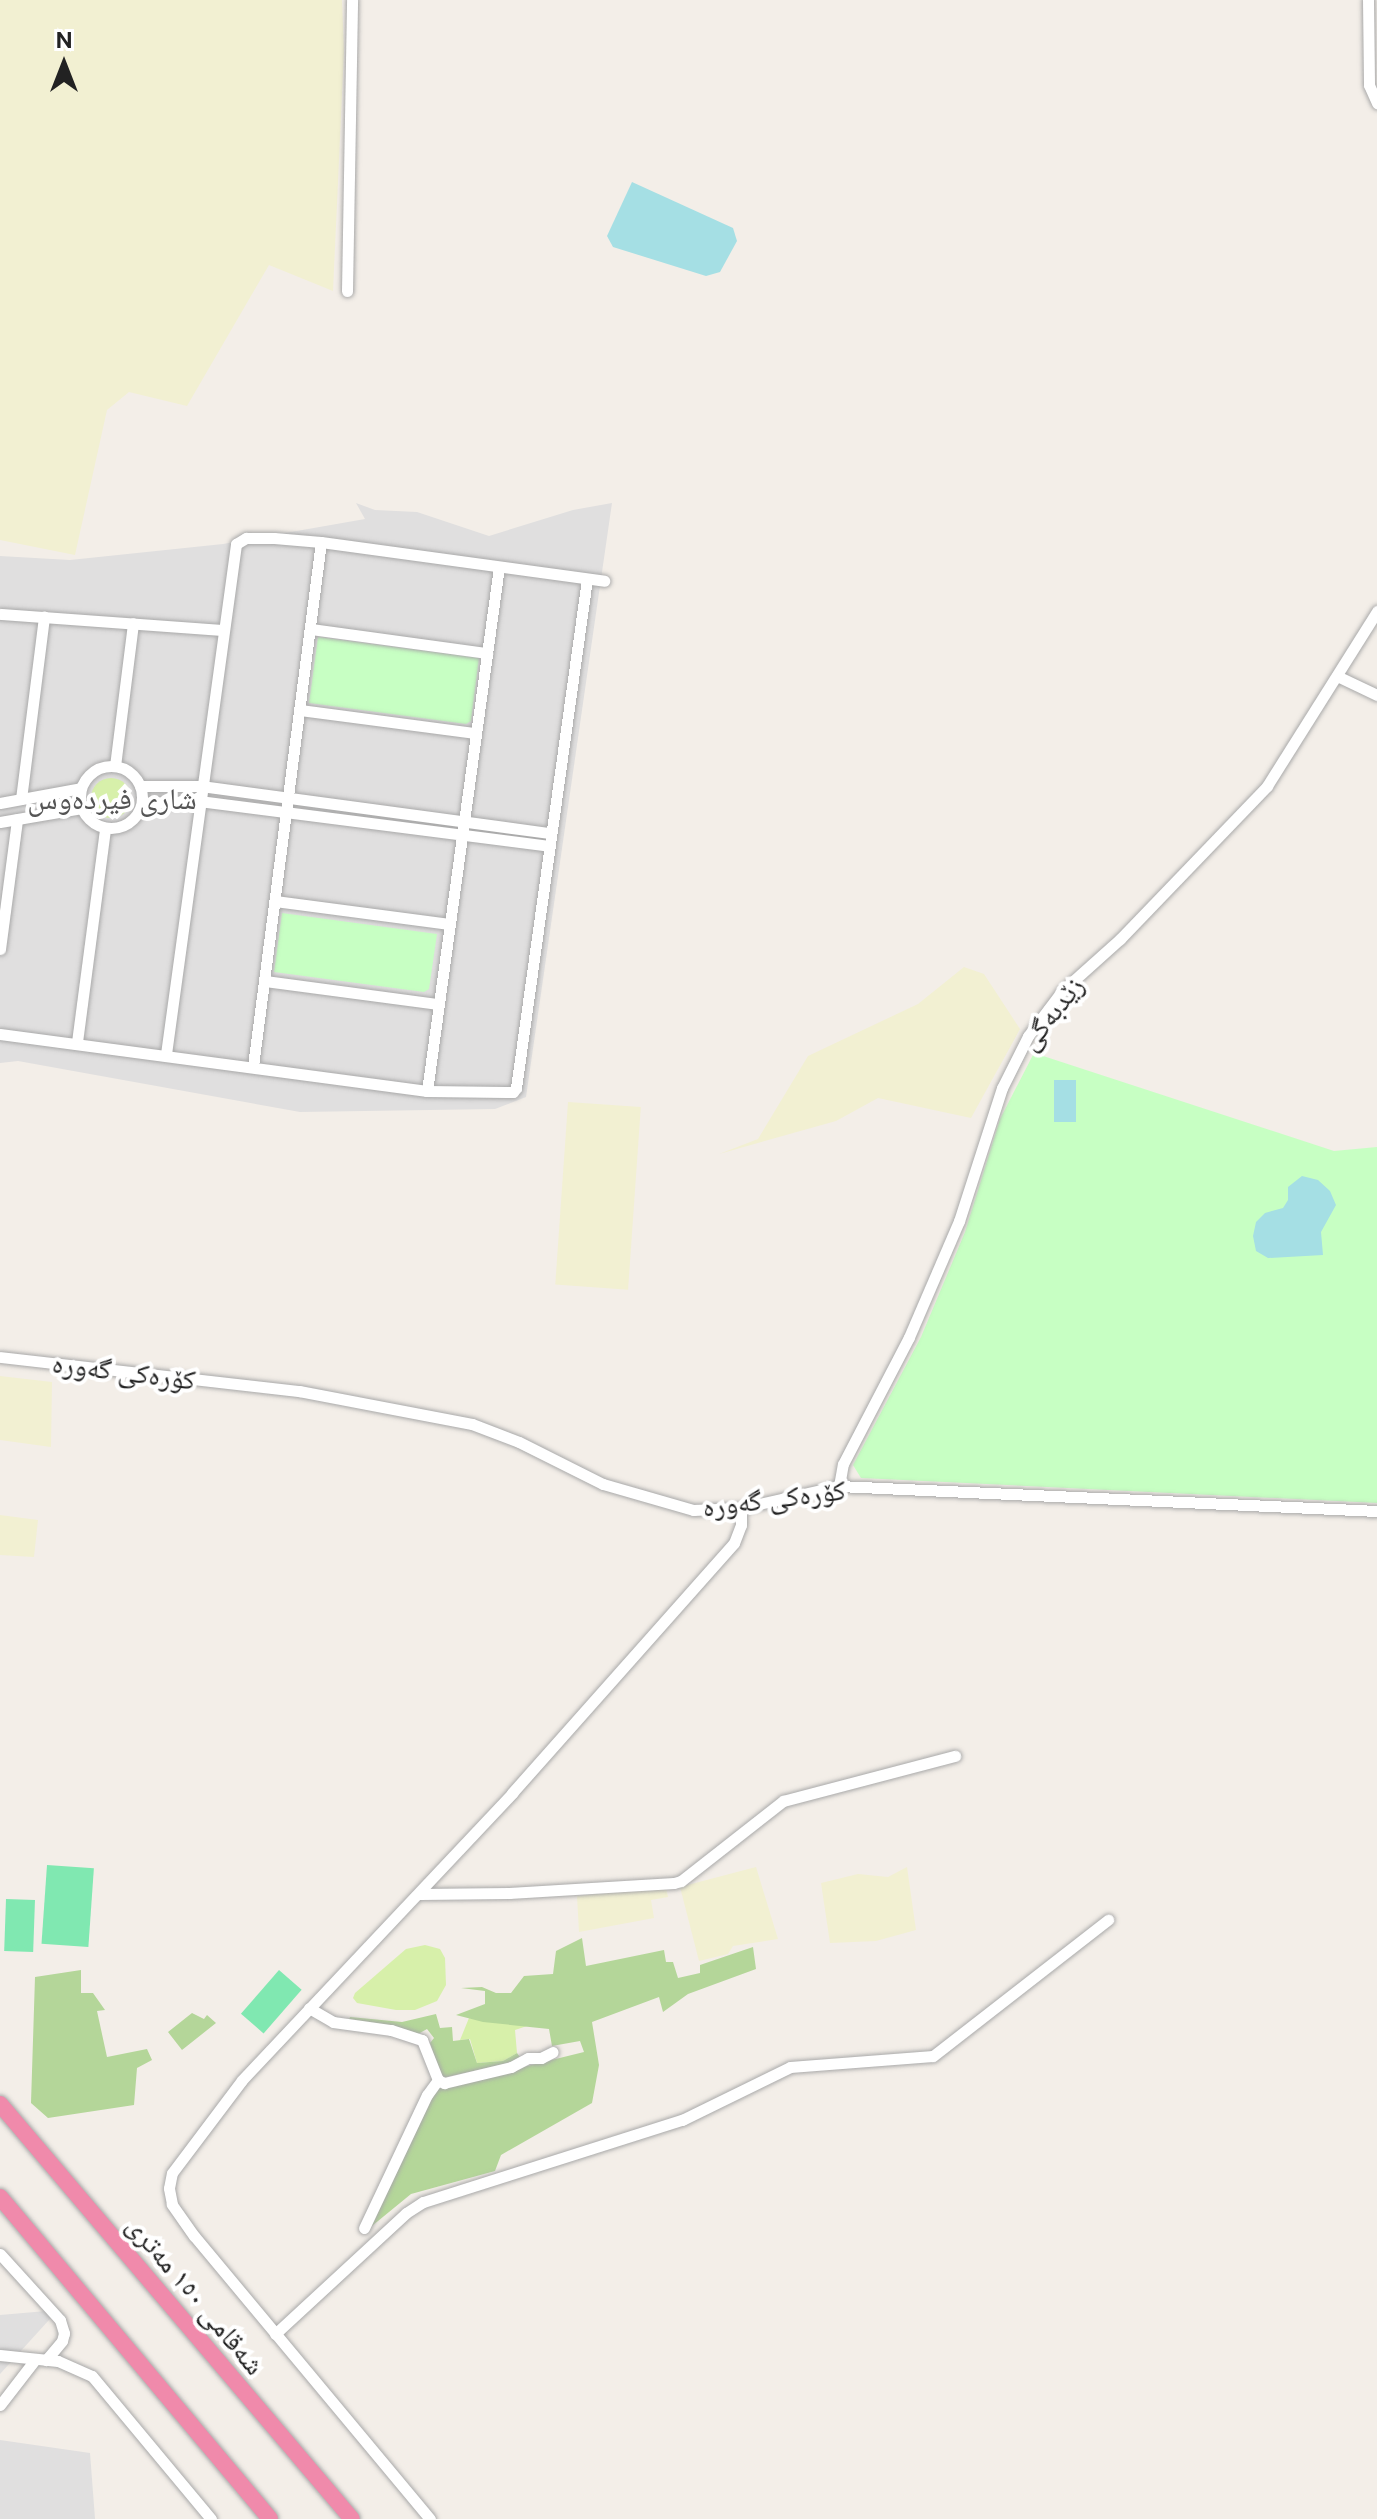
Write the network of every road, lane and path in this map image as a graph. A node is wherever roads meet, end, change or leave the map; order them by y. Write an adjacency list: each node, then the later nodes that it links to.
1 (352, 0): 4 (street)
2 (1368, 0): 3 (street)
3 (1377, 103)
4 (347, 291)
5 (321, 542): 6 (street); 13 (street); 14 (street)
6 (499, 567): 7 (street); 15 (street)
7 (587, 579): 8 (street); 35 (street)
8 (604, 581)
9 (1377, 611): 16 (street, زێدبەگی)
10 (0, 614): 11 (street)
11 (44, 616): 12 (street); 25 (street)
12 (133, 623): 14 (street); 20 (street)
13 (311, 629): 15 (street); 18 (street)
14 (223, 630): 22 (street)
15 (487, 653): 19 (street)
16 (1337, 676): 17 (street); 47 (street, زێدبەگی)
17 (1377, 695)
18 (300, 710): 19 (street); 24 (street)
19 (475, 733): 34 (street)
20 (115, 766): 21 (street); 23 (street)
21 (140, 786): 22 (street); 28 (street)
22 (201, 786): 24 (street); 26 (street)
23 (81, 788): 25 (street); 29 (street)
24 (288, 798): 30 (street); 34 (street)
25 (21, 799): 27 (street)
26 (199, 801): 28 (street); 30 (street); 43 (street)
27 (0, 803)
28 (142, 803): 33 (street)
29 (82, 808): 31 (street); 33 (street)
30 (286, 811): 34 (street); 36 (street)
31 (17, 819): 32 (street); 38 (street)
32 (0, 822)
33 (105, 828): 42 (street)
34 (462, 828): 35 (street); 37 (street)
35 (550, 839): 45 (street)
36 (275, 901): 37 (street); 39 (street)
37 (449, 924): 40 (street)
38 (0, 949)
39 (265, 981): 40 (street); 44 (street)
40 (438, 1004): 45 (street)
41 (0, 1034): 42 (street)
42 (77, 1042): 43 (street)
43 (166, 1054): 44 (street)
44 (253, 1066): 45 (street)
45 (427, 1091)
46 (0, 1357): 48 (street, کۆرەکی گەورە)
47 (839, 1486): 48 (street, کۆرەکی گەورە); 49 (street, کۆرەکی گەورە)
48 (741, 1508): 51 (street)
49 (1377, 1511)
50 (955, 1756): 51 (street)
51 (420, 1894): 53 (street)
52 (1108, 1920): 60 (street)
53 (309, 2008): 55 (street); 60 (street)
54 (553, 2052): 55 (street)
55 (438, 2080): 58 (street)
56 (0, 2104): 66 (highway, شەقامی ١٥٠ مەتری)
57 (0, 2197): 65 (highway)
58 (364, 2228)
59 (0, 2254): 62 (street)
60 (275, 2334): 67 (street)
61 (0, 2355): 62 (street)
62 (40, 2360): 63 (street); 64 (street)
63 (0, 2405)
64 (211, 2519)
65 (270, 2519)
66 (352, 2519)
67 (430, 2519)

